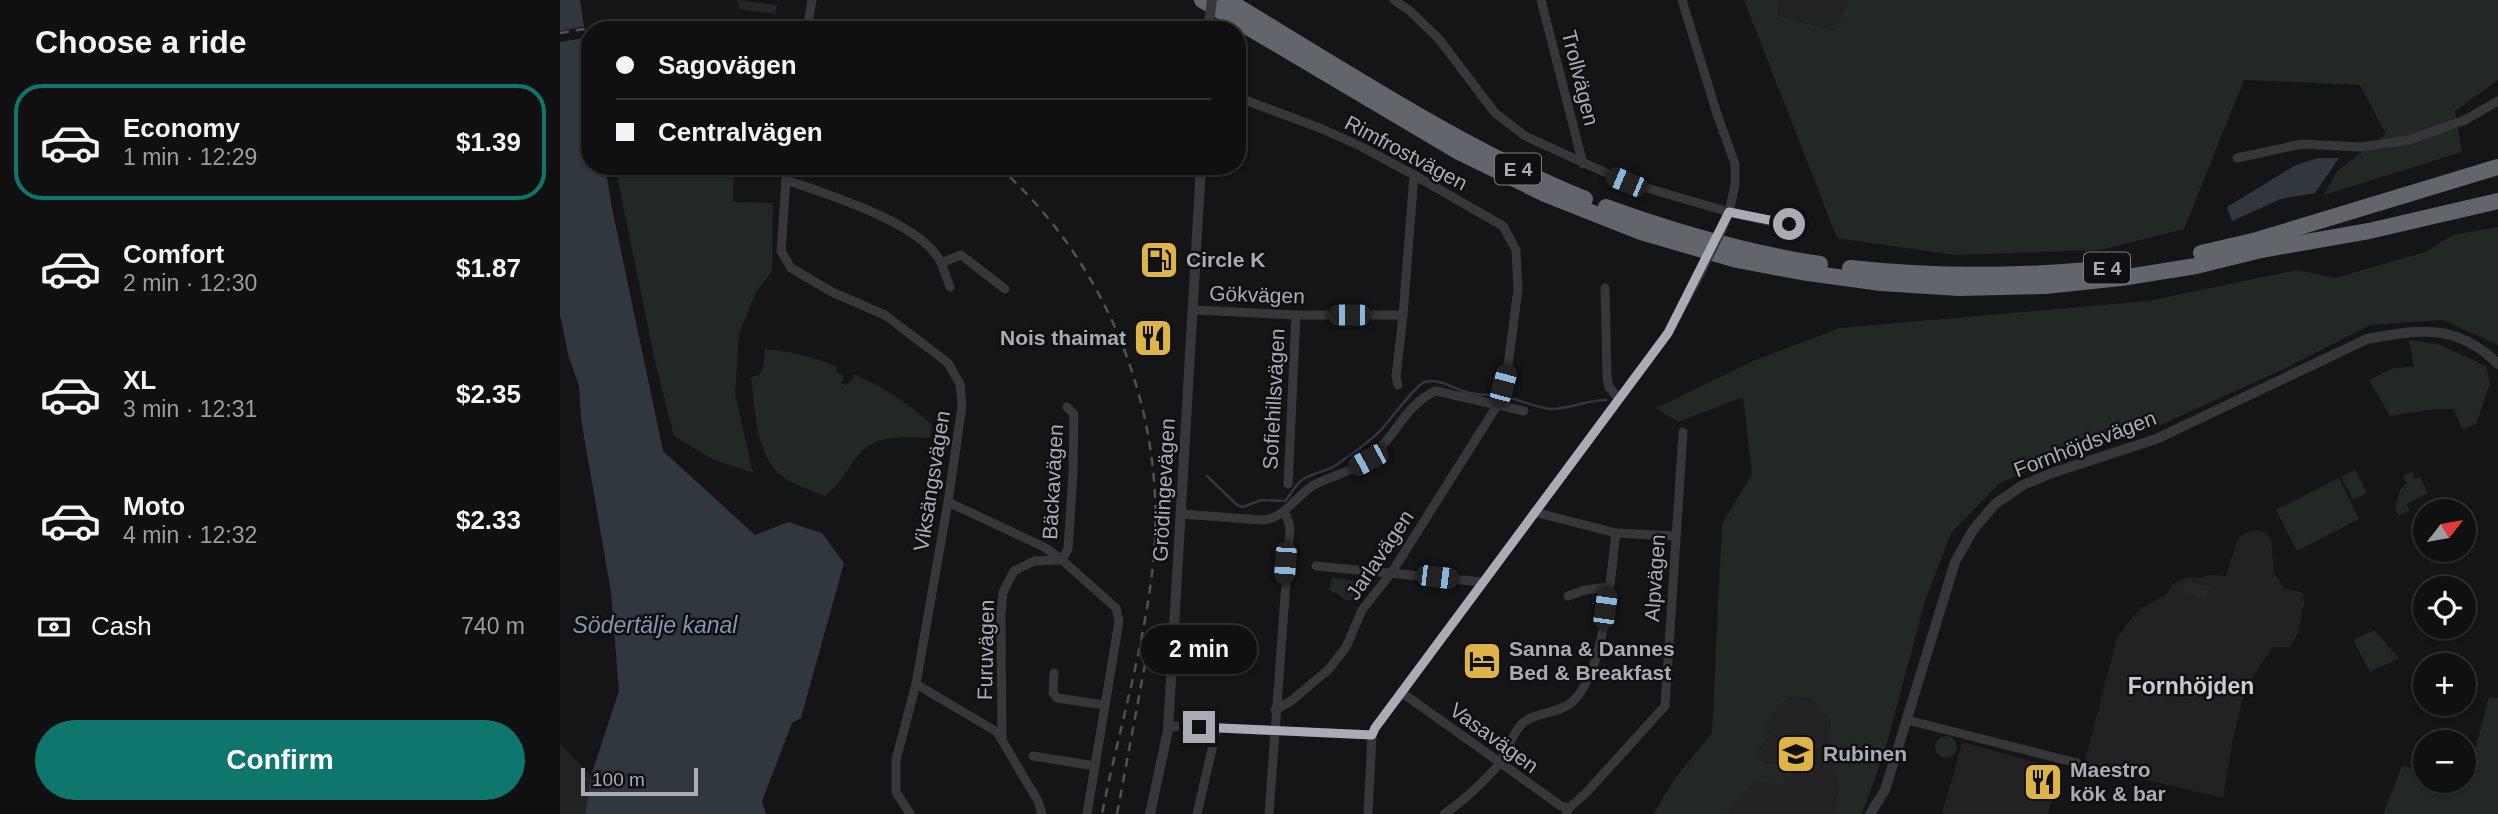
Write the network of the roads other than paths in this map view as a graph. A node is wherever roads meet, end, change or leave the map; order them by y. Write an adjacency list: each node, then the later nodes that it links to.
1 (812, 0): 10 (street)
2 (1204, 0): 11 (street, bridge); 13 (highway, E 4)
3 (1212, 0): 12 (street, bridge)
4 (1227, 0): 27 (highway, E 4)
5 (1394, 0): 9 (street)
6 (1415, 0): 9 (street)
7 (1541, 0): 19 (street, Trollvägen)
8 (1682, 0): 28 (street)
9 (1410, 11): 19 (street)
10 (808, 21)
11 (1207, 21)
12 (1209, 21)
13 (1239, 21)
14 (1246, 25): 30 (highway, E 4)
15 (1246, 100): 23 (street, Rimfrostvägen)
16 (2498, 101): 18 (street)
17 (2498, 157): 27 (highway)
18 (2237, 158)
19 (1583, 164): 28 (street)
20 (2498, 167): 27 (highway, E 4)
21 (786, 175): 25 (street, Viksängsvägen)
22 (1201, 175): 35 (street, Grödingevägen)
23 (1414, 175): 36 (street); 41 (street, Rimfrostvägen)
24 (2498, 179): 30 (highway, E 4)
25 (786, 180): 31 (street); 46 (street, Viksängsvägen)
26 (2498, 201): 30 (highway)
27 (2368, 206)
28 (1729, 212): 29 (street); 40 (street, bridge)
29 (1799, 225)
30 (2261, 250)
31 (941, 263): 32 (street); 34 (street)
32 (950, 287)
33 (1605, 288): 40 (street)
34 (1005, 289)
35 (1194, 310): 37 (street, Gökvägen); 49 (street, Grödingevägen)
36 (1404, 314): 37 (street, Gökvägen); 39 (street)
37 (1296, 315): 45 (street, Sofiehillsvägen)
38 (2498, 364): 63 (street, Fornhöjdsvägen)
39 (1398, 385)
40 (1619, 399): 48 (street)
41 (1499, 404): 43 (street); 47 (street); 54 (street, Jarlavägen)
42 (1067, 407): 52 (street, Bäckavägen)
43 (1524, 411)
44 (1683, 432): 51 (street, Alpvägen)
45 (1288, 484)
46 (948, 502): 52 (street); 59 (street, Viksängsvägen)
47 (1283, 512): 49 (street); 62 (street)
48 (1534, 512): 50 (street); 55 (street)
49 (1182, 514): 64 (street, Grödingevägen)
50 (1616, 533): 51 (street); 56 (street)
51 (1676, 536): 74 (street, Alpvägen)
52 (1062, 560): 61 (street); 68 (street, Furuvägen)
53 (1316, 566): 54 (street)
54 (1392, 572): 55 (street); 62 (street, Jarlavägen)
55 (1482, 582): 60 (street)
56 (1608, 587): 57 (street); 71 (street)
57 (1568, 596)
58 (1054, 673): 61 (street)
59 (916, 684): 68 (street); 75 (street, Viksängsvägen)
60 (1401, 692): 67 (street); 71 (street, Vasavägen)
61 (1105, 705): 72 (street)
62 (1275, 710): 66 (street)
63 (1908, 720): 70 (street); 84 (street, Fornhöjdsvägen)
64 (1168, 726): 65 (street); 78 (street, Grödingevägen)
65 (1217, 728): 66 (street); 79 (street)
66 (1274, 730): 67 (street); 80 (street)
67 (1372, 735): 73 (street)
68 (1002, 740): 76 (street)
69 (1033, 757): 72 (street)
70 (2077, 763)
71 (1499, 764): 74 (street, Vasavägen); 83 (street)
72 (1095, 766): 77 (street)
73 (1370, 801): 81 (street); 82 (street)
74 (1567, 811)
75 (910, 814)
76 (1042, 814)
77 (1087, 814)
78 (1150, 814)
79 (1197, 814)
80 (1269, 814)
81 (1368, 814)
82 (1378, 814)
83 (1444, 814)
84 (1870, 814)

